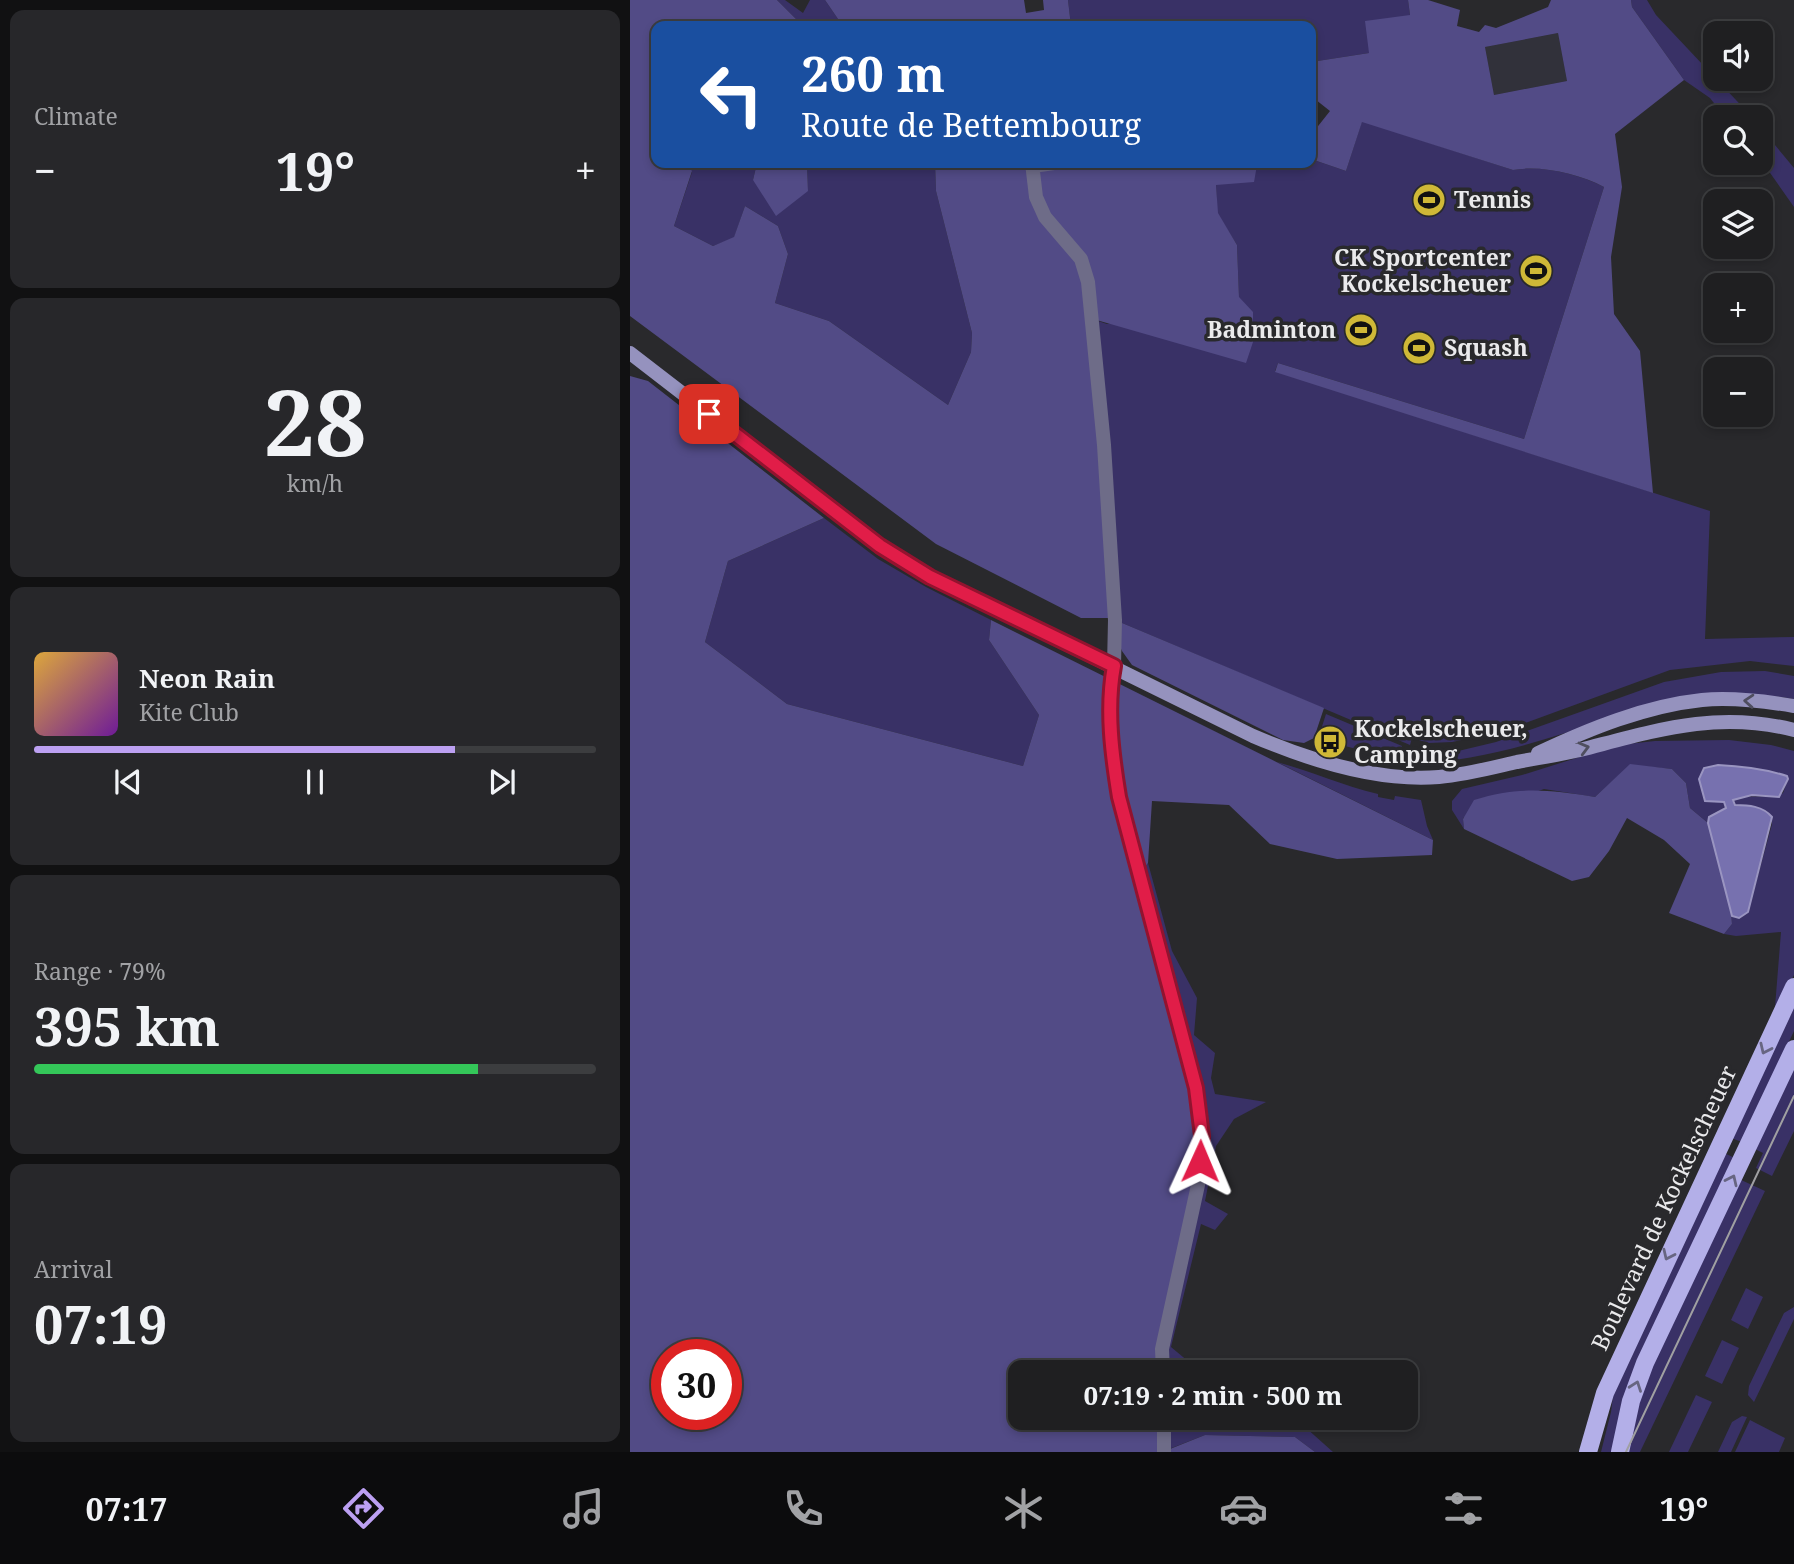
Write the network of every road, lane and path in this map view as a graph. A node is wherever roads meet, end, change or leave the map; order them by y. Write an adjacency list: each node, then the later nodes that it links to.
1 (1033, 168): 3 (street)
2 (630, 353): 3 (main road)
3 (1114, 666): 6 (main road); 9 (street)
4 (1794, 706): 6 (main road, one-way to 6)
5 (1794, 730): 6 (main road, one-way to 5)
6 (1517, 762)
7 (1794, 988): 12 (main road, Boulevard de Kockelscheuer, one-way to 12)
8 (1794, 1049): 13 (main road, one-way to 8)
9 (1162, 1360)
10 (1164, 1430): 11 (street)
11 (1164, 1452)
12 (1588, 1452)
13 (1620, 1452)

